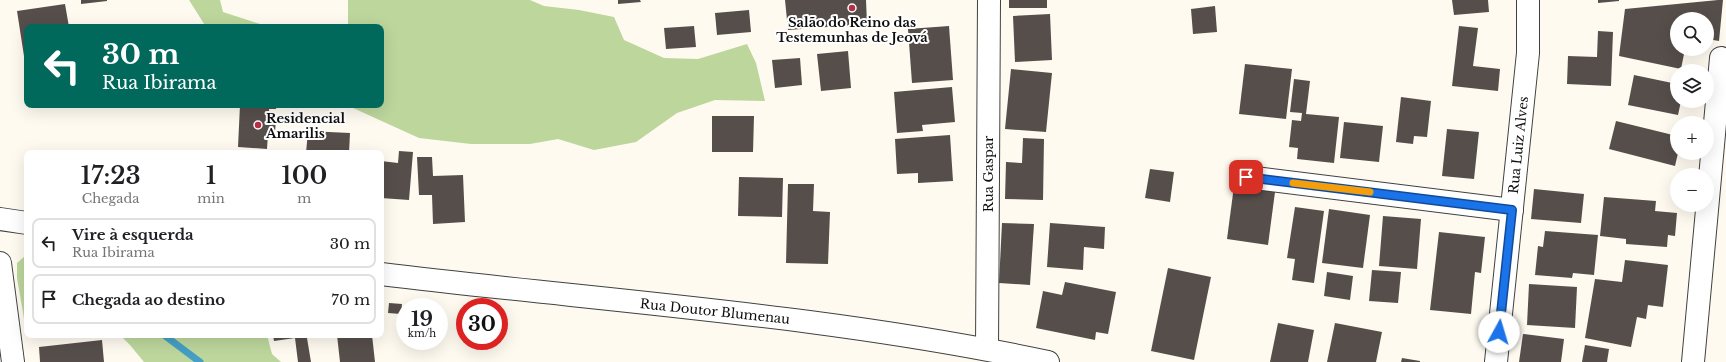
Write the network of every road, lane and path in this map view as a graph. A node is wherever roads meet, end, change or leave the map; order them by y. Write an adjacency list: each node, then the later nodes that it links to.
1 (989, 0): 11 (street, Rua Gaspar)
2 (1528, 0): 5 (street, Rua Luiz Alves)
3 (1721, 58): 15 (street)
4 (1246, 177): 5 (street)
5 (1512, 210): 14 (street, Rua Luiz Alves)
6 (0, 219): 7 (street)
7 (24, 223)
8 (0, 263): 10 (street)
9 (384, 274): 11 (street, Rua Doutor Blumenau)
10 (5, 333): 12 (street)
11 (987, 349): 13 (street, Rua Doutor Blumenau)
12 (14, 362)
13 (1048, 362)
14 (1496, 362)
15 (1693, 362)

